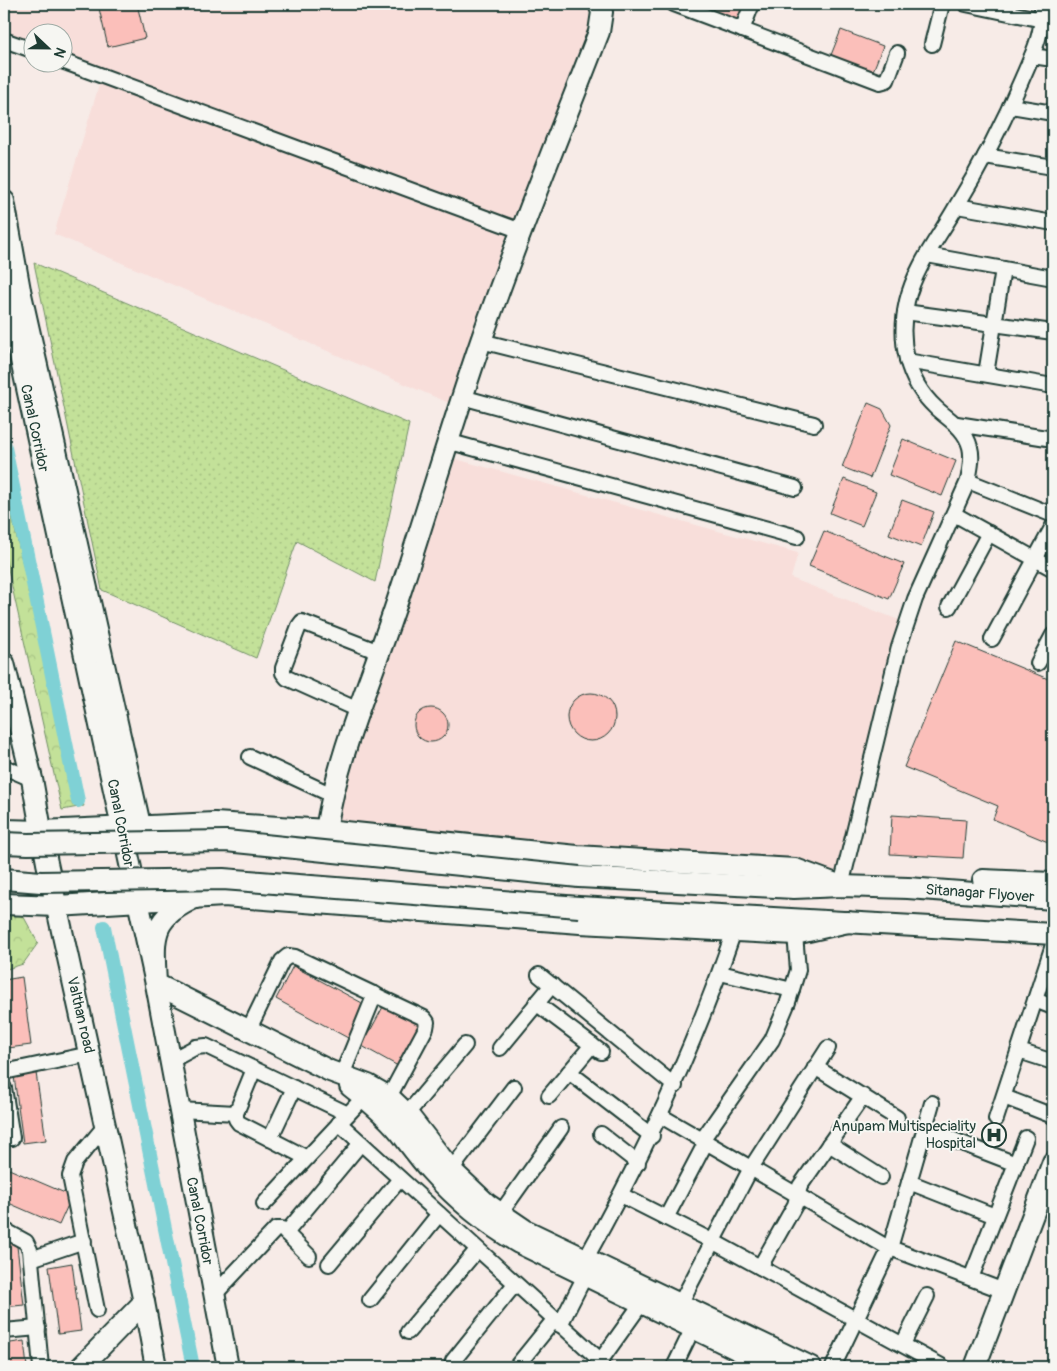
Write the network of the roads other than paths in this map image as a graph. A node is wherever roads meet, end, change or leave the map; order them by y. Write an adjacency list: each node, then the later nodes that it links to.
1 (599, 4): 24 (main road)
2 (674, 4): 7 (street)
3 (752, 4): 9 (street)
4 (942, 4): 11 (street)
5 (966, 4): 8 (street)
6 (1042, 4): 8 (street)
7 (703, 9): 9 (street)
8 (1043, 20): 14 (street)
9 (742, 30): 13 (street)
10 (4, 40): 12 (street)
11 (932, 44)
12 (22, 46)
13 (897, 53)
14 (1032, 56): 15 (street); 17 (street)
15 (1053, 59)
16 (72, 65): 24 (street)
17 (1010, 106): 18 (street); 19 (street)
18 (1053, 113)
19 (985, 156): 20 (street); 22 (street)
20 (1053, 167)
21 (4, 201): 61 (main road)
22 (957, 206): 23 (street); 25 (street)
23 (1053, 223)
24 (520, 231): 32 (main road)
25 (927, 255): 26 (street); 29 (street)
26 (1003, 269): 27 (street); 30 (street)
27 (1053, 278)
28 (4, 282): 61 (main road, Canal Corridor)
29 (906, 312): 30 (street); 33 (street)
30 (994, 324): 31 (street); 34 (street)
31 (1053, 332)
32 (481, 341): 36 (main road); 37 (street)
33 (907, 360): 34 (street); 38 (street)
34 (986, 374): 35 (street)
35 (1053, 386)
36 (462, 396): 40 (main road); 42 (street)
37 (814, 424)
38 (957, 424): 39 (street); 41 (street)
39 (1053, 439)
40 (447, 441): 47 (street); 53 (main road)
41 (968, 481): 43 (street); 44 (street)
42 (795, 488)
43 (954, 514): 46 (street); 68 (street)
44 (1053, 515)
45 (1053, 526): 48 (street)
46 (989, 533): 48 (street); 50 (street)
47 (797, 538)
48 (1036, 559): 49 (street); 52 (street)
49 (1053, 569)
50 (949, 607)
51 (1053, 635): 55 (street)
52 (992, 639)
53 (379, 652): 56 (main road); 56 (street)
54 (4, 663): 59 (main road, Valthan road)
55 (1038, 663)
56 (358, 710): 60 (main road)
57 (250, 757): 60 (street)
58 (4, 767): 59 (street)
59 (32, 779): 64 (main road, Valthan road)
60 (332, 795): 63 (main road)
61 (131, 826): 63 (main road); 64 (main road); 71 (main road, Canal Corridor)
62 (4, 830): 64 (main road)
63 (326, 830): 68 (main road)
64 (42, 831): 74 (main road, Valthan road)
65 (4, 843): 68 (main road, bridge)
66 (4, 879): 75 (main road, bridge)
67 (1053, 884): 69 (main road)
68 (841, 886): 69 (main road, Sitanagar Flyover)
69 (908, 888): 72 (main road, Sitanagar Flyover)
70 (197, 897): 71 (main road); 77 (main road); 83 (main road)
71 (137, 899): 74 (main road); 83 (main road, Canal Corridor)
72 (1053, 899)
73 (4, 904): 74 (main road)
74 (57, 906): 95 (main road, Valthan road)
75 (848, 922): 76 (main road); 78 (main road)
76 (964, 929): 79 (main road); 80 (main road)
77 (734, 931): 78 (main road); 81 (street)
78 (795, 934): 85 (street)
79 (1053, 934)
80 (1053, 945): 87 (street)
81 (720, 973): 85 (street); 103 (street)
82 (539, 975): 84 (street)
83 (156, 984): 90 (main road); 96 (main road, Canal Corridor)
84 (552, 985): 88 (street); 103 (street)
85 (792, 990): 129 (street)
86 (374, 994): 90 (street); 102 (street); 107 (street)
87 (1035, 1000): 89 (street); 94 (street)
88 (536, 1003): 92 (street); 101 (street)
89 (1053, 1007)
90 (249, 1030): 102 (main road)
91 (464, 1045): 115 (street)
92 (500, 1048)
93 (828, 1048): 98 (street)
94 (1019, 1051): 97 (street); 111 (street)
95 (90, 1054): 100 (street); 121 (main road, Valthan road)
96 (170, 1061): 99 (street); 113 (main road, Canal Corridor)
97 (1053, 1062)
98 (815, 1067): 109 (street); 136 (street)
99 (254, 1069): 105 (street); 114 (street)
100 (4, 1072)
101 (570, 1072): 108 (street); 125 (street)
102 (336, 1073): 107 (main road); 110 (main road)
103 (675, 1086): 116 (street)
104 (4, 1088): 126 (street)
105 (294, 1088): 119 (street); 128 (street)
106 (514, 1088): 137 (street)
107 (389, 1096): 115 (main road)
108 (549, 1096)
109 (863, 1096): 118 (street); 131 (street)
110 (364, 1097): 119 (street); 157 (main road)
111 (1004, 1097): 117 (street); 120 (street)
112 (932, 1103): 123 (street)
113 (179, 1110): 114 (street); 162 (main road, Canal Corridor)
114 (236, 1113): 128 (street)
115 (407, 1114): 137 (main road)
116 (661, 1116): 125 (street); 129 (street)
117 (1053, 1116)
118 (897, 1118)
119 (344, 1119): 130 (street); 132 (street)
120 (996, 1119)
121 (105, 1126): 150 (street); 166 (main road, Valthan road)
122 (561, 1128): 145 (street)
123 (925, 1129): 135 (street); 140 (street)
124 (601, 1134): 134 (street)
125 (652, 1136): 134 (street)
126 (12, 1138)
127 (1026, 1138): 135 (street)
128 (270, 1139): 132 (street)
129 (704, 1141): 136 (street); 147 (street)
130 (361, 1143): 139 (street); 149 (street)
131 (830, 1144): 138 (street); 142 (street)
132 (307, 1158): 143 (street)
133 (1053, 1162): 161 (main road)
134 (638, 1163): 141 (street)
135 (1016, 1164): 146 (street)
136 (751, 1168): 142 (street); 151 (street)
137 (452, 1170): 145 (main road)
138 (881, 1177)
139 (400, 1179): 144 (street); 156 (street)
140 (909, 1182): 146 (street); 152 (street)
141 (622, 1195): 147 (street); 157 (street)
142 (798, 1196): 152 (street); 158 (street)
143 (264, 1204)
144 (439, 1214): 153 (street); 165 (street)
145 (500, 1214): 157 (main road)
146 (995, 1216): 159 (street)
147 (666, 1218): 151 (street)
148 (4, 1230): 155 (street)
149 (286, 1233): 154 (street); 162 (street)
150 (84, 1241): 155 (street); 168 (street)
151 (714, 1242): 158 (street); 167 (street)
152 (890, 1248): 159 (street); 169 (street)
153 (477, 1250): 160 (street); 174 (street)
154 (309, 1256)
155 (31, 1259): 171 (street)
156 (329, 1264)
157 (588, 1265): 163 (main road); 170 (street)
158 (760, 1267): 169 (street)
159 (971, 1278): 161 (street)
160 (516, 1284): 170 (street); 181 (street)
161 (1004, 1291): 188 (main road)
162 (214, 1295): 180 (main road, Canal Corridor)
163 (646, 1296): 167 (main road); 172 (main road); 176 (street)
164 (927, 1296): 175 (street)
165 (370, 1300)
166 (144, 1302): 178 (main road); 179 (main road, Valthan road)
167 (680, 1304): 185 (main road)
168 (97, 1310)
169 (856, 1319): 175 (street); 186 (street)
170 (557, 1322): 176 (street); 182 (street)
171 (38, 1328): 173 (street); 177 (street)
172 (693, 1328): 183 (street); 184 (main road)
173 (4, 1331)
174 (408, 1332)
175 (903, 1344): 187 (street)
176 (598, 1364)
177 (40, 1367)
178 (81, 1367)
179 (156, 1367)
180 (228, 1367)
181 (454, 1367)
182 (516, 1367)
183 (674, 1367)
184 (773, 1367)
185 (811, 1367)
186 (833, 1367)
187 (943, 1367)
188 (975, 1367)

